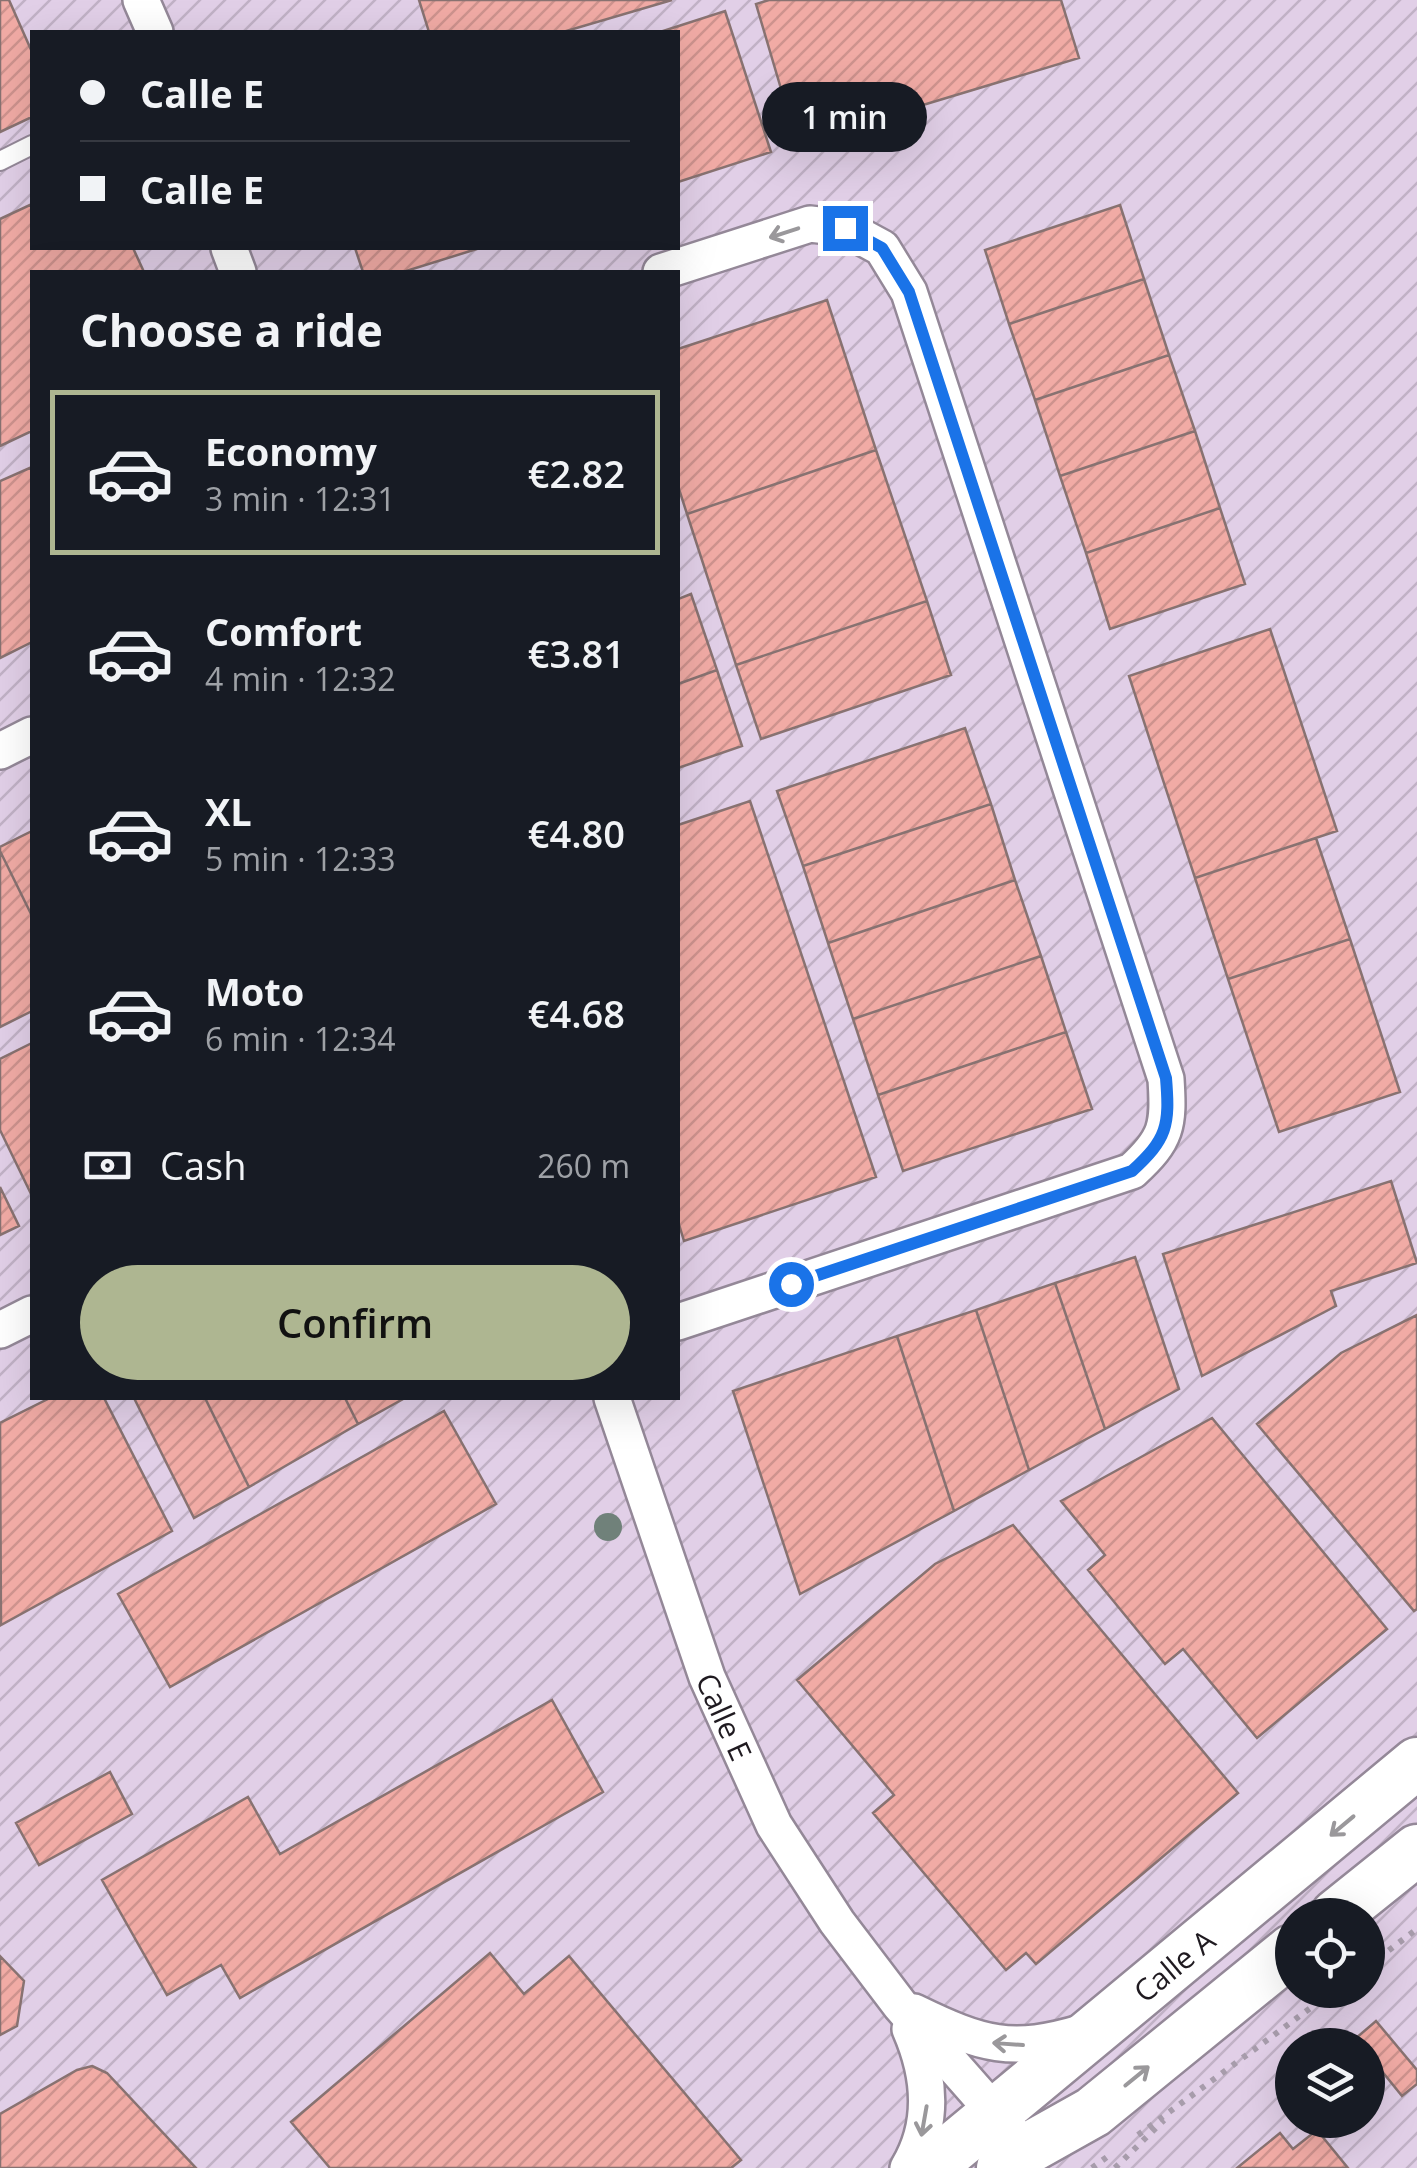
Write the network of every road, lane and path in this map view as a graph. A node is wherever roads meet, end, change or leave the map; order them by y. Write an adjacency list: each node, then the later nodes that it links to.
1 (30, 146): 2 (lane)
2 (0, 160)
3 (667, 270): 7 (street, one-way to 3)
4 (30, 735): 5 (street)
5 (0, 750)
6 (30, 1315): 8 (street)
7 (680, 1321)
8 (0, 1330)
9 (613, 1400): 16 (street, Calle E)
10 (1417, 1763): 18 (street, Calle A, one-way to 18)
11 (1417, 1850): 12 (street)
12 (1357, 1898)
13 (1417, 1930): 14 (path)
14 (1385, 1954)
15 (1275, 1964): 19 (street, Calle A, one-way to 15)
16 (900, 2006): 18 (street, Calle E, one-way to 16); 19 (street, Calle E); 20 (street, Calle E, one-way to 20)
17 (1310, 2008): 22 (path)
18 (1103, 2027): 19 (street, Calle A)
19 (1018, 2149): 21 (street, Calle A)
20 (908, 2168)
21 (929, 2168)
22 (1115, 2168)

